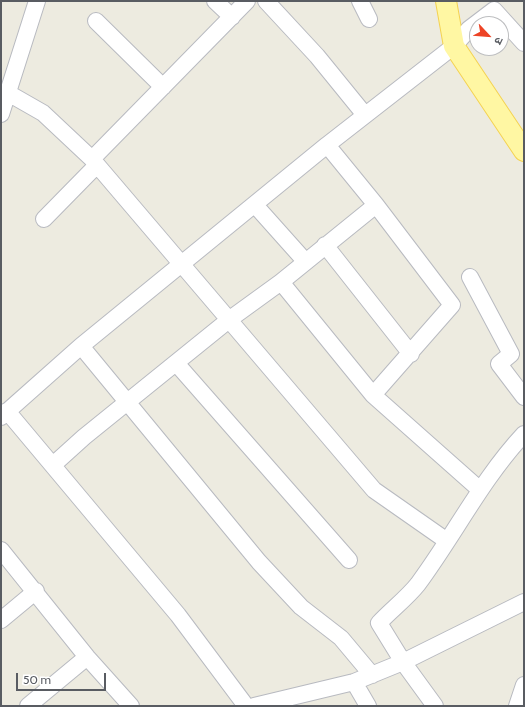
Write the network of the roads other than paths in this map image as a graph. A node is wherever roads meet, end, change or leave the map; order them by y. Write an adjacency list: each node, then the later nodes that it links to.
1 (37, 1): 13 (street)
2 (215, 1): 7 (street)
3 (247, 1): 7 (street)
4 (266, 1): 15 (street)
5 (360, 1): 8 (street)
6 (446, 1): 11 (main road)
7 (232, 17): 12 (street)
8 (369, 19)
9 (96, 21): 12 (street)
10 (524, 43): 11 (street)
11 (454, 46): 15 (street); 17 (main road)
12 (163, 87): 18 (street)
13 (7, 88): 14 (street); 18 (street)
14 (1, 114)
15 (365, 115): 16 (street)
16 (327, 145): 19 (street); 20 (street)
17 (524, 151)
18 (95, 162): 21 (street); 24 (street)
19 (255, 205): 23 (street); 24 (street)
20 (376, 205): 22 (street); 29 (street)
21 (44, 219)
22 (326, 245): 23 (street); 29 (street)
23 (305, 261): 26 (street)
24 (182, 265): 27 (street); 28 (street)
25 (470, 276): 32 (street)
26 (281, 282): 27 (street); 31 (street)
27 (230, 320): 30 (street); 38 (street)
28 (82, 346): 33 (street); 34 (street)
29 (411, 354): 31 (street)
30 (176, 363): 33 (street); 40 (street)
31 (373, 395): 37 (street)
32 (524, 397)
33 (127, 403): 36 (street); 46 (street)
34 (5, 408): 36 (street)
35 (524, 434): 37 (street)
36 (53, 466): 52 (street)
37 (480, 489): 38 (street)
38 (446, 541): 45 (street)
39 (1, 550): 41 (street)
40 (349, 560)
41 (36, 591): 43 (street); 44 (street)
42 (524, 602): 45 (street)
43 (1, 620)
44 (87, 657): 50 (street); 51 (street)
45 (403, 662): 46 (street); 54 (street)
46 (372, 675): 47 (street)
47 (354, 682): 49 (street); 53 (street)
48 (524, 685): 55 (street)
49 (365, 705)
50 (28, 706)
51 (131, 706)
52 (246, 706)
53 (254, 706)
54 (435, 706)
55 (517, 706)

